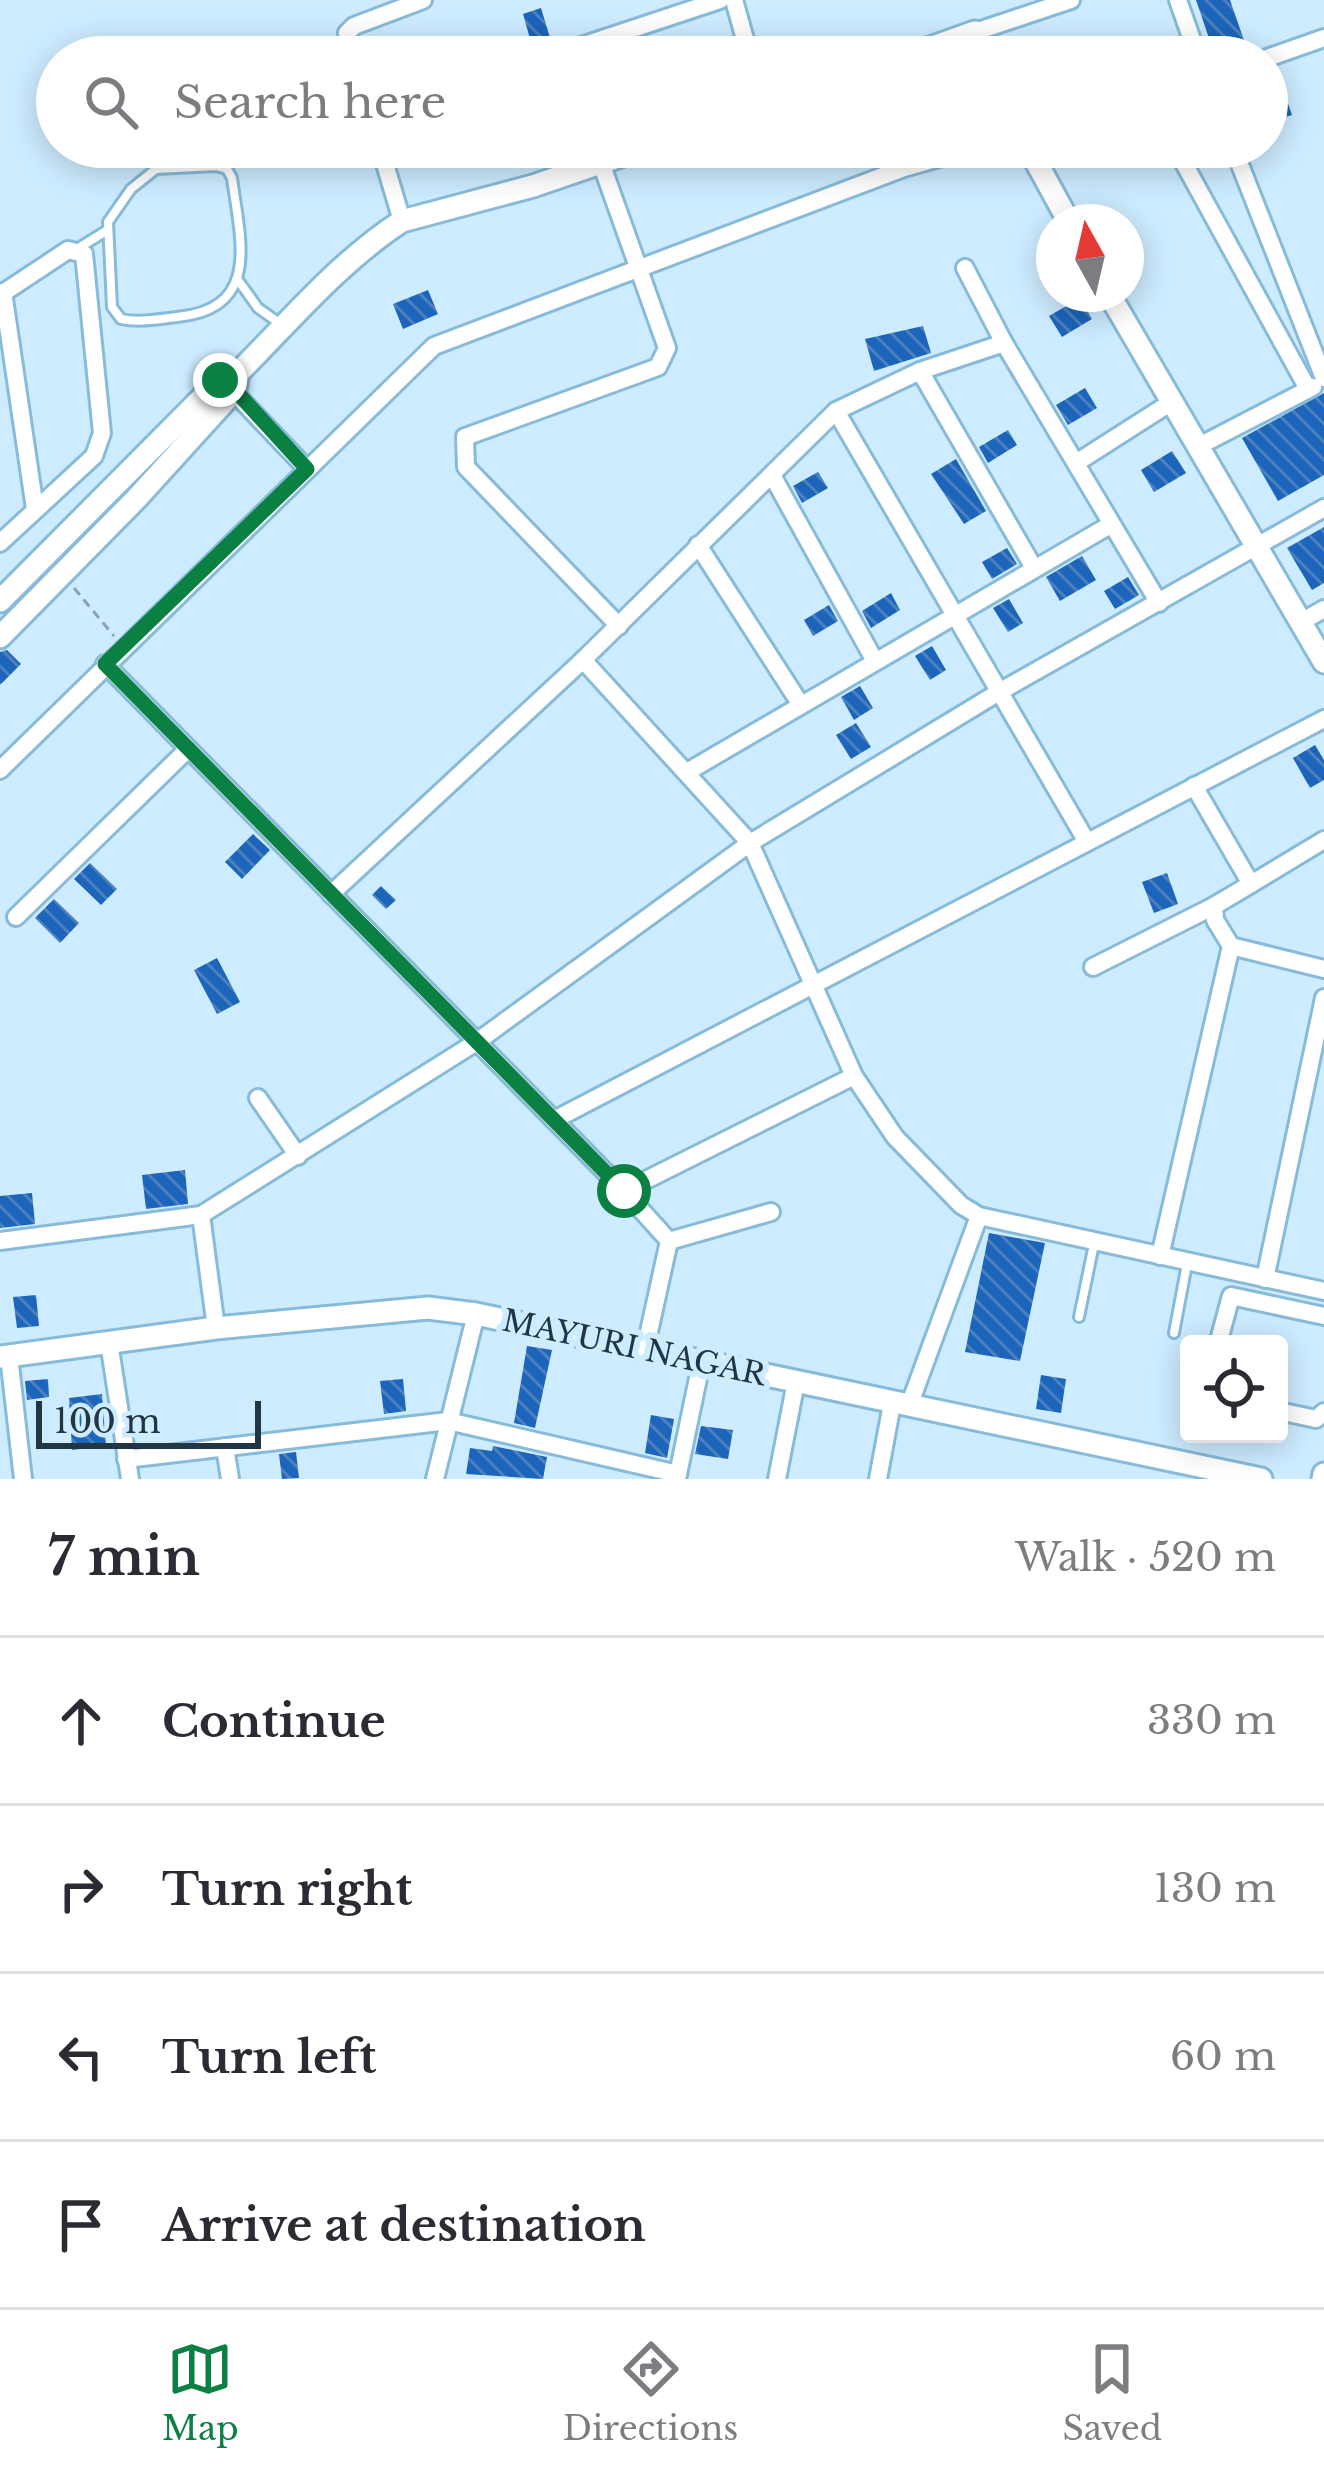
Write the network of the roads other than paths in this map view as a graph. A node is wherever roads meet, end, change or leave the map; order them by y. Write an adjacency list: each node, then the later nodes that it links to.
1 (423, 0): 7 (street)
2 (720, 0): 8 (street)
3 (734, 0): 9 (street)
4 (1071, 0): 6 (street)
5 (1178, 0): 12 (street)
6 (975, 32): 10 (street); 11 (street)
7 (348, 36)
8 (611, 36)
9 (744, 36)
10 (964, 36)
11 (977, 36)
12 (1191, 36)
13 (1320, 39): 14 (street); 15 (street)
14 (1288, 50)
15 (1324, 62)
16 (386, 168): 24 (street)
17 (587, 168): 24 (street)
18 (604, 168): 27 (street)
19 (904, 168): 27 (street)
20 (1039, 168): 23 (street)
21 (1188, 168): 36 (street)
22 (1241, 168): 36 (street)
23 (1059, 204)
24 (402, 221): 32 (street)
25 (106, 231): 26 (lane); 29 (lane); 29 (lane)
26 (76, 250): 30 (street); 44 (street)
27 (638, 266): 41 (street); 55 (street)
28 (964, 268): 33 (street)
29 (238, 280): 32 (lane)
30 (2, 294): 44 (street)
31 (1119, 312): 37 (street)
32 (284, 327): 35 (street)
33 (1004, 343): 34 (street); 40 (street)
34 (920, 371): 38 (street); 49 (street)
35 (231, 381): 41 (street); 50 (street); 56 (street)
36 (1319, 383): 39 (street)
37 (1170, 403): 39 (street); 40 (street)
38 (836, 411): 42 (street); 53 (street)
39 (1197, 447): 48 (street)
40 (1076, 464): 45 (street)
41 (307, 469): 60 (street)
42 (773, 477): 47 (street); 58 (street)
43 (1324, 508): 48 (street)
44 (35, 509): 46 (street)
45 (1110, 525): 49 (street); 51 (street)
46 (0, 543)
47 (698, 545): 55 (street); 62 (street)
48 (1257, 547): 51 (street); 54 (street)
49 (1034, 568): 53 (street)
50 (0, 601)
51 (1159, 603): 61 (street)
52 (1324, 609): 54 (street)
53 (954, 614): 58 (street); 61 (street)
54 (1301, 622): 59 (street)
55 (619, 626): 57 (street)
56 (0, 637)
57 (584, 660): 66 (street); 72 (street)
58 (875, 661): 62 (street)
59 (1324, 662)
60 (105, 664): 64 (street); 65 (street)
61 (999, 692): 69 (street); 70 (street)
62 (801, 705): 66 (street)
63 (1324, 719): 67 (street)
64 (188, 749): 72 (street); 74 (street)
65 (0, 770)
66 (687, 772): 70 (street)
67 (1195, 786): 69 (street); 71 (street)
68 (1324, 840): 71 (street)
69 (1088, 842): 78 (street)
70 (750, 843): 78 (street); 80 (street)
71 (1251, 884): 73 (street)
72 (332, 894): 80 (street)
73 (1214, 906): 75 (street); 76 (street)
74 (16, 917)
75 (1231, 946): 77 (street); 92 (street)
76 (1094, 967)
77 (1324, 969)
78 (812, 986): 81 (street); 83 (street)
79 (1324, 998): 94 (street)
80 (478, 1041): 83 (street); 84 (street)
81 (854, 1076): 85 (street); 88 (street)
82 (258, 1098): 84 (street)
83 (554, 1120): 85 (street)
84 (298, 1156): 87 (street)
85 (624, 1191): 90 (street)
86 (771, 1212): 90 (street)
87 (201, 1215): 89 (street); 99 (street)
88 (980, 1216): 91 (street); 107 (street)
89 (0, 1241)
90 (669, 1241): 103 (street)
91 (1094, 1243): 92 (street); 98 (lane)
92 (1160, 1256): 93 (street)
93 (1187, 1263): 94 (street); 100 (lane)
94 (1265, 1279): 95 (street)
95 (1324, 1292)
96 (476, 1314): 99 (street, MAYURI NAGAR); 103 (street, MAYURI NAGAR); 110 (street)
97 (1324, 1316): 101 (street)
98 (1079, 1317)
99 (216, 1328): 102 (street, MAYURI NAGAR)
100 (1174, 1333)
101 (1220, 1335)
102 (109, 1342): 104 (street, MAYURI NAGAR); 112 (street)
103 (646, 1349): 105 (street, MAYURI NAGAR)
104 (4, 1356): 115 (street)
105 (700, 1364): 106 (street, MAYURI NAGAR); 114 (street)
106 (796, 1382): 107 (street, MAYURI NAGAR); 119 (street)
107 (901, 1405): 113 (street, MAYURI NAGAR); 120 (street)
108 (1324, 1412): 109 (street)
109 (1288, 1413)
110 (448, 1421): 111 (street); 114 (street); 118 (street)
111 (224, 1447): 112 (street); 117 (street)
112 (127, 1459): 116 (street)
113 (1221, 1475): 121 (street, MAYURI NAGAR)
114 (678, 1477)
115 (23, 1479)
116 (130, 1479)
117 (230, 1479)
118 (436, 1479)
119 (777, 1479)
120 (878, 1479)
121 (1261, 1479)

